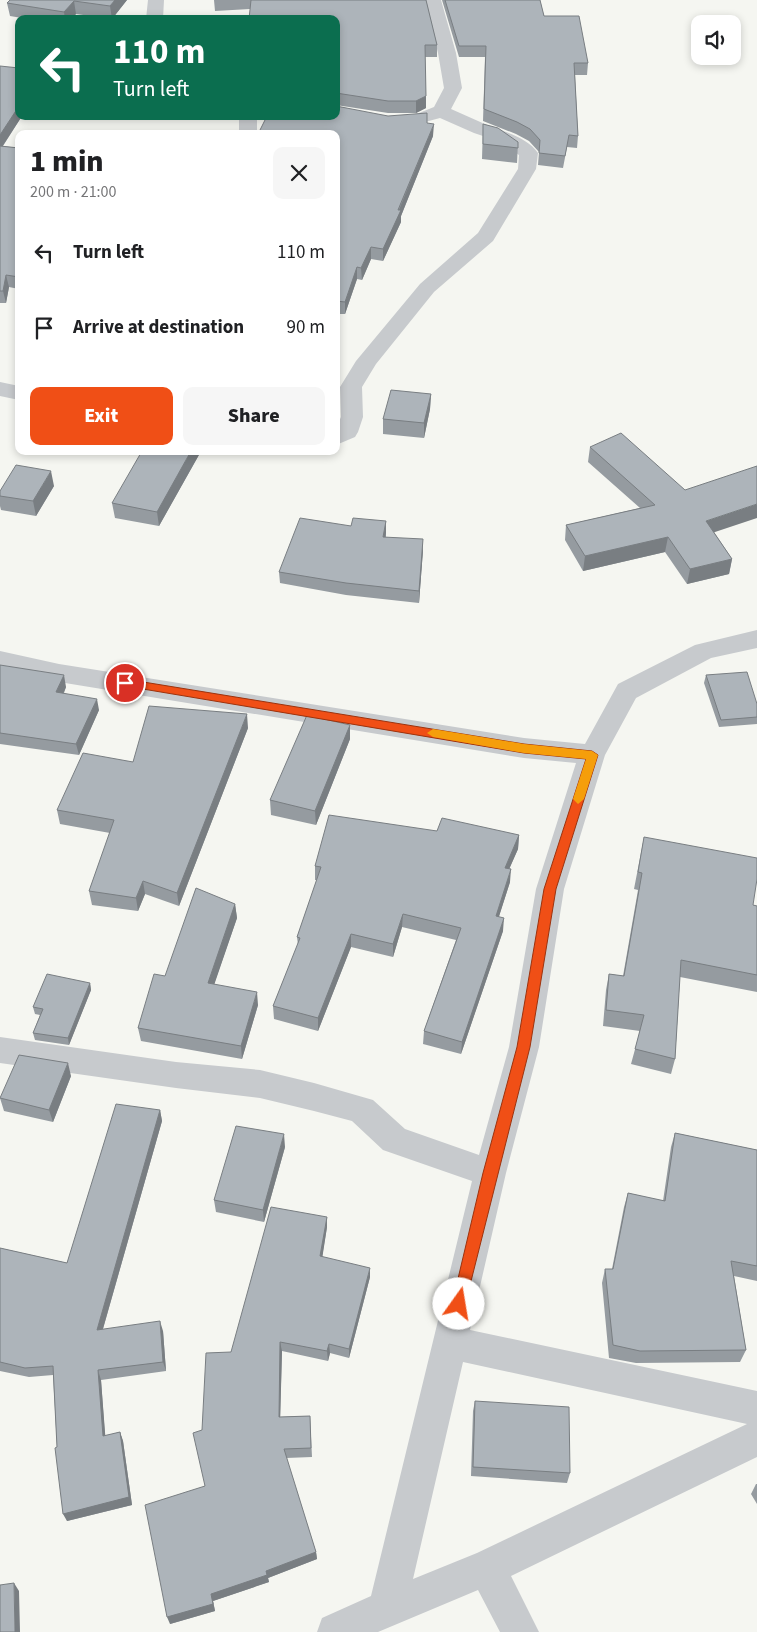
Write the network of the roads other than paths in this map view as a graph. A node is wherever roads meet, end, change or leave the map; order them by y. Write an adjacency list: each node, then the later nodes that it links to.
1 (156, 0): 3 (street)
2 (434, 0): 4 (street)
3 (154, 15)
4 (441, 111): 5 (street); 8 (street)
5 (411, 120)
6 (0, 389): 7 (street)
7 (15, 392)
8 (340, 436)
9 (757, 639): 11 (street)
10 (0, 660): 11 (street)
11 (592, 755): 13 (street)
12 (0, 1050): 13 (street)
13 (490, 1173): 14 (street)
14 (450, 1342): 15 (street); 18 (street)
15 (757, 1409)
16 (757, 1438): 17 (street)
17 (487, 1568): 18 (street); 20 (street)
18 (387, 1608): 19 (street)
19 (336, 1632)
20 (520, 1632)

